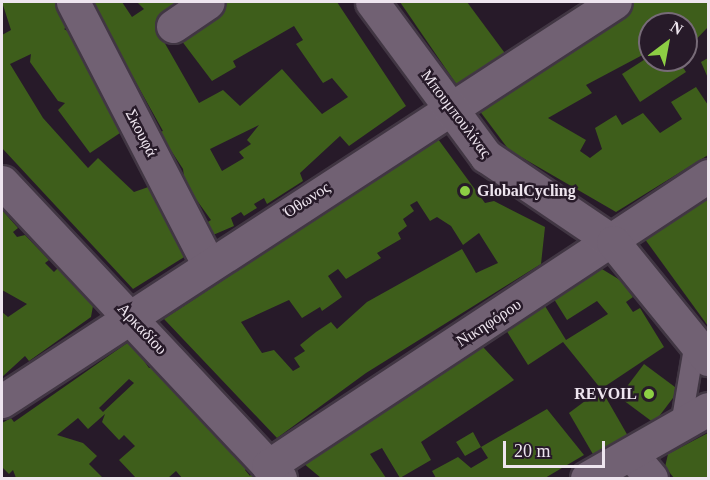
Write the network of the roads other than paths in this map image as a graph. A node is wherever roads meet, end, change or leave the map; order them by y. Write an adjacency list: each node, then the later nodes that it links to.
1 (73, 2): 10 (street, Σκουφά)
2 (208, 2): 5 (street)
3 (372, 2): 6 (street, Μπουμπουλίνας)
4 (615, 2): 6 (street, Όθωνος)
5 (173, 26)
6 (450, 108): 9 (street, Μπουμπουλίνας); 10 (street, Όθωνος)
7 (708, 176): 9 (street, Νικηφόρου)
8 (2, 182): 11 (street, Αρκαδίου)
9 (613, 242): 12 (street, Μπουμπουλίνας); 16 (street, Νικηφόρου)
10 (208, 264): 11 (street, Όθωνος)
11 (131, 317): 13 (street, Όθωνος); 16 (street, Αρκαδίου)
12 (701, 350): 14 (lane)
13 (2, 401)
14 (695, 417): 15 (street)
15 (641, 466): 17 (street)
16 (274, 472)
17 (587, 478)

